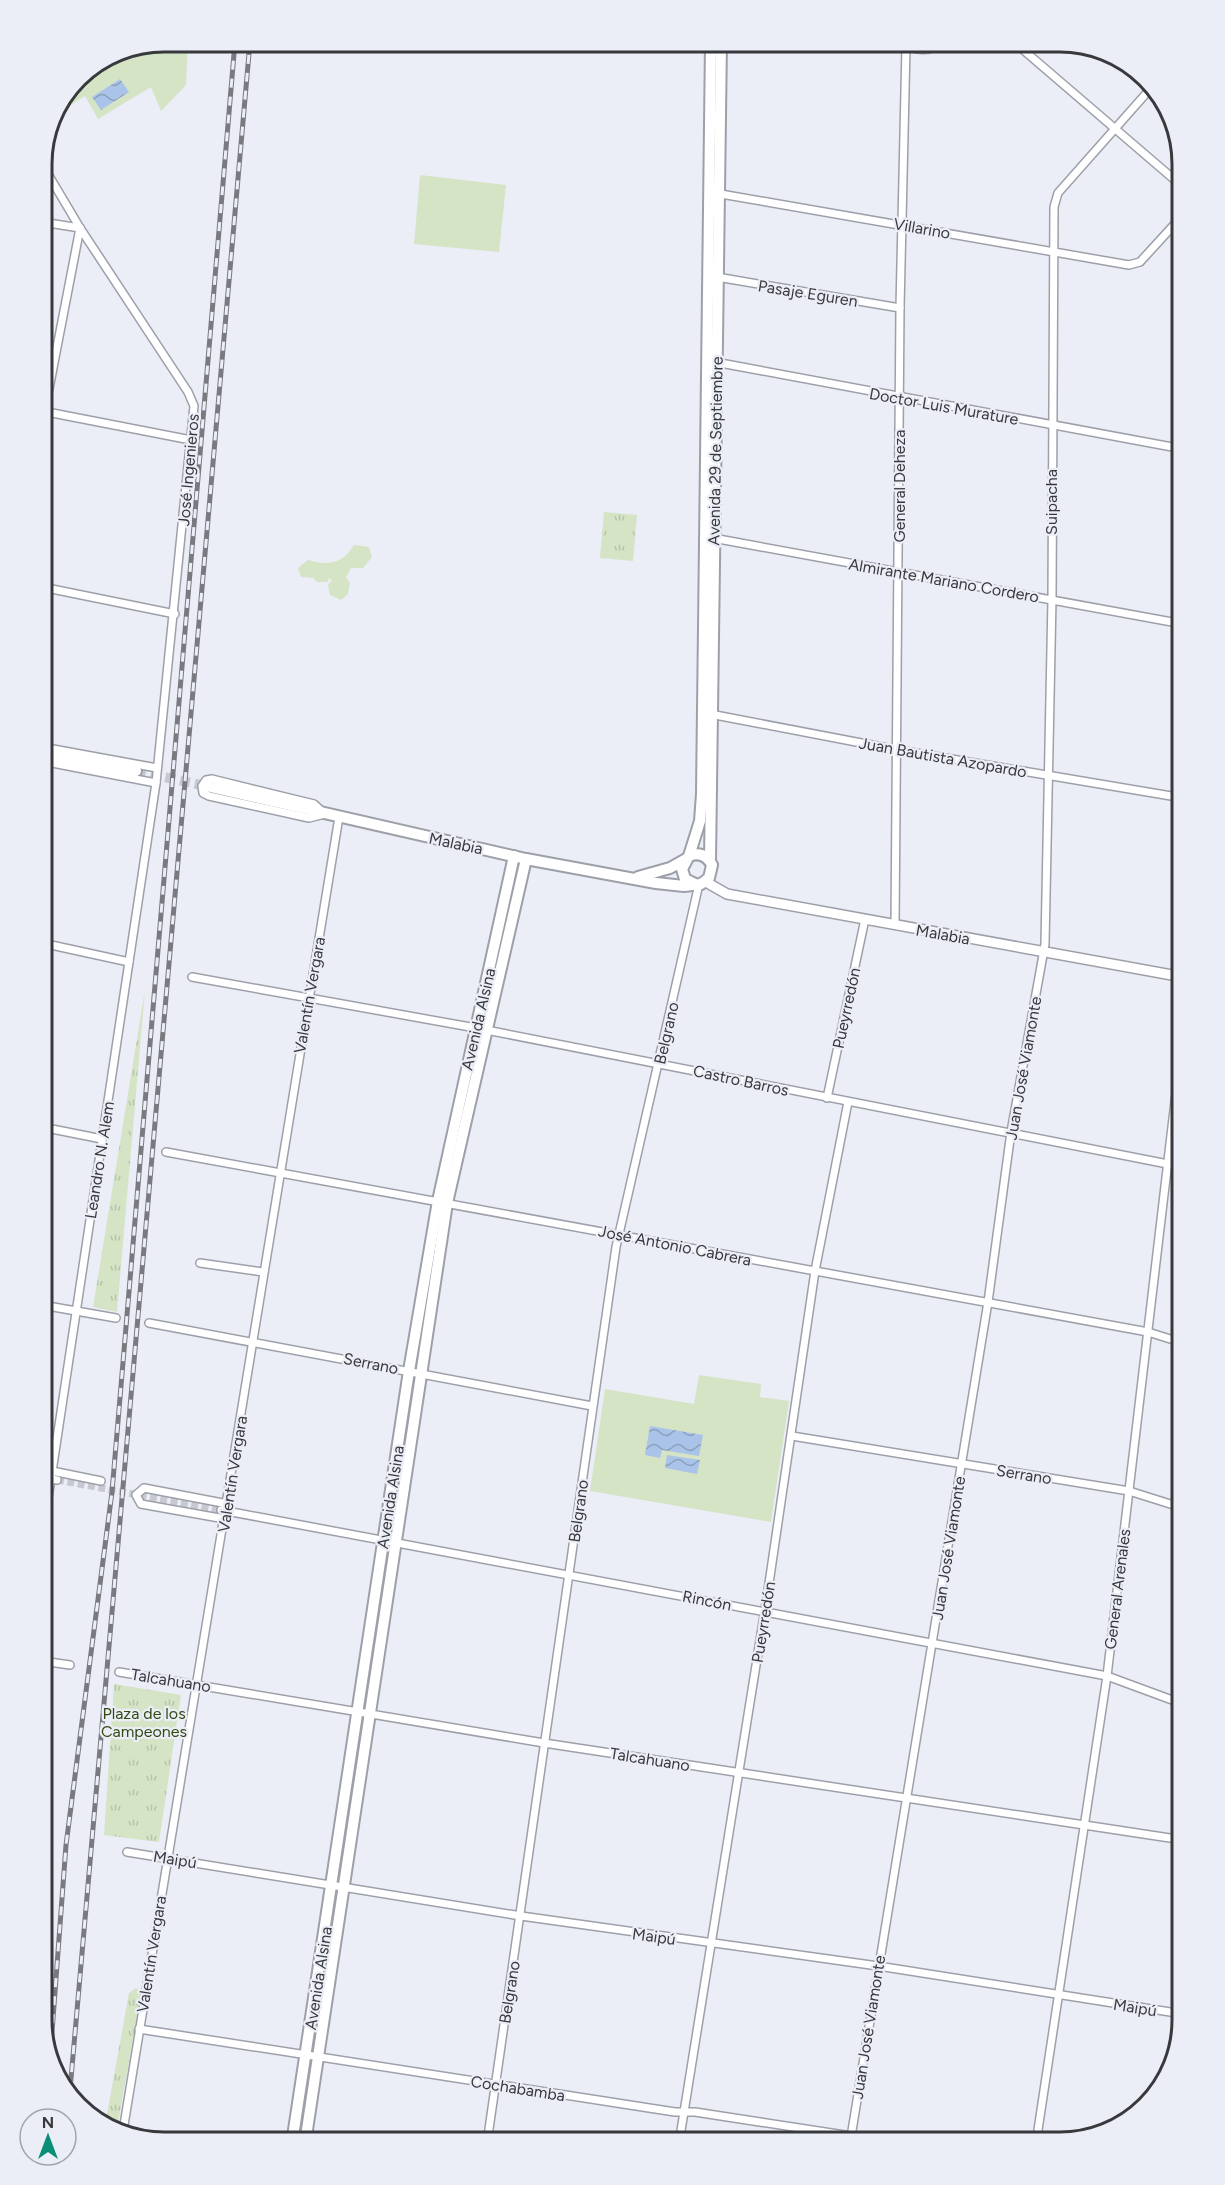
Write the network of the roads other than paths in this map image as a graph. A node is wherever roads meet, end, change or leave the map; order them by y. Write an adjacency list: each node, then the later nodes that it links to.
1 (711, 53): 9 (main road, Avenida 29 de Septiembre)
2 (721, 53): 9 (main road, Avenida 29 de Septiembre)
3 (903, 53): 11 (street, General Deheza)
4 (1027, 53): 6 (street)
5 (1147, 93): 6 (street, Suipacha)
6 (1114, 128): 7 (street); 14 (street, Suipacha)
7 (1172, 178)
8 (53, 183): 13 (street, José Ingenieros)
9 (714, 193): 11 (street, Villarino); 15 (main road, Avenida 29 de Septiembre); 17 (main road, Avenida 29 de Septiembre)
10 (53, 224): 13 (street)
11 (901, 224): 14 (street, Villarino); 16 (street, General Deheza)
12 (1172, 226): 14 (street, Villarino)
13 (80, 228): 18 (street); 22 (street, José Ingenieros)
14 (1054, 252): 21 (street, Suipacha)
15 (717, 278): 16 (street, Pasaje Eguren); 17 (main road, Avenida 29 de Septiembre)
16 (900, 308): 19 (street, General Deheza)
17 (711, 362): 19 (street, Doctor Luis Murature); 24 (main road, Avenida 29 de Septiembre)
18 (53, 363)
19 (899, 398): 21 (street, Doctor Luis Murature); 25 (street, General Deheza)
20 (53, 414): 22 (street)
21 (1051, 424): 23 (street, Doctor Luis Murature); 27 (street, Suipacha)
22 (191, 440): 28 (street, José Ingenieros)
23 (1172, 447)
24 (709, 538): 25 (street, Almirante Mariano Cordero); 30 (main road, Avenida 29 de Septiembre)
25 (899, 572): 27 (street, Almirante Mariano Cordero); 32 (street, General Deheza)
26 (53, 589): 28 (street)
27 (1052, 599): 29 (street, Almirante Mariano Cordero); 37 (street, Suipacha)
28 (175, 614): 35 (street, José Ingenieros)
29 (1172, 622)
30 (708, 713): 32 (street, Juan Bautista Azopardo); 44 (main road, Avenida 29 de Septiembre); 46 (main road, Avenida 29 de Septiembre)
31 (53, 749): 35 (street)
32 (898, 750): 37 (street, Juan Bautista Azopardo); 50 (street, General Deheza)
33 (53, 756): 36 (main road)
34 (53, 763): 38 (street)
35 (158, 768): 38 (street, José Ingenieros)
36 (136, 771)
37 (1049, 775): 40 (street, Juan Bautista Azopardo); 52 (street, Suipacha)
38 (156, 783): 53 (street, Leandro N. Alem)
39 (206, 786): 41 (main road, Malabia)
40 (1172, 796)
41 (325, 814): 41 (street, Malabia); 42 (main road, Malabia)
42 (339, 817): 43 (main road, Malabia); 56 (street, Valentín Vergara)
43 (514, 856): 45 (main road, Malabia); 57 (main road, Avenida Alsina)
44 (687, 857): 46 (main road); 47 (main road); 48 (main road)
45 (526, 859): 47 (main road, Malabia); 57 (main road, Avenida Alsina)
46 (710, 861): 48 (main road)
47 (634, 878): 48 (main road, Malabia)
48 (700, 883): 49 (street, Malabia); 58 (street, Belgrano)
49 (865, 919): 50 (street, Malabia); 59 (street, Pueyrredón)
50 (895, 925): 52 (street, Malabia)
51 (53, 945): 53 (street)
52 (1043, 952): 54 (street, Malabia); 63 (street, Juan José Viamonte)
53 (129, 962): 64 (street, Leandro N. Alem)
54 (1172, 974)
55 (192, 977): 56 (street, Castro Barros)
56 (309, 996): 57 (street, Castro Barros); 68 (street, Valentín Vergara)
57 (481, 1029): 58 (street, Castro Barros); 69 (main road, Avenida Alsina)
58 (659, 1063): 59 (street, Castro Barros); 70 (street, Belgrano)
59 (827, 1098): 60 (street, Castro Barros)
60 (848, 1102): 63 (street, Castro Barros); 72 (street, Pueyrredón)
61 (1172, 1122): 66 (street, General Arenales)
62 (52, 1129): 64 (street)
63 (1011, 1132): 66 (street, Castro Barros); 74 (street, Juan José Viamonte)
64 (102, 1139): 76 (street, Leandro N. Alem)
65 (166, 1152): 68 (street, José Antonio Cabrera)
66 (1167, 1162): 67 (street, Castro Barros); 79 (street, General Arenales)
67 (1172, 1164)
68 (279, 1174): 69 (street, José Antonio Cabrera); 73 (street, Valentín Vergara)
69 (443, 1202): 70 (street, José Antonio Cabrera); 82 (main road, Avenida Alsina)
70 (618, 1234): 72 (street, José Antonio Cabrera); 83 (street, Belgrano)
71 (200, 1263): 73 (street)
72 (815, 1271): 74 (street, José Antonio Cabrera); 84 (street, Pueyrredón)
73 (263, 1272): 81 (street, Valentín Vergara)
74 (988, 1302): 79 (street, José Antonio Cabrera); 85 (street, Juan José Viamonte)
75 (52, 1307): 76 (street)
76 (76, 1311): 77 (street); 86 (street, Leandro N. Alem)
77 (116, 1318)
78 (149, 1323): 81 (street, Serrano)
79 (1148, 1332): 80 (street, José Antonio Cabrera); 89 (street, General Arenales)
80 (1172, 1340)
81 (252, 1341): 82 (street, Serrano); 91 (street, Valentín Vergara)
82 (415, 1372): 83 (street, Serrano); 93 (main road, Avenida Alsina)
83 (592, 1406): 94 (street, Belgrano)
84 (792, 1436): 85 (street, Serrano); 95 (street, Pueyrredón)
85 (961, 1465): 89 (street, Serrano); 96 (street, Juan José Viamonte)
86 (53, 1476): 87 (street, Leandro N. Alem); 88 (street)
87 (52, 1480)
88 (101, 1480)
89 (1129, 1491): 90 (street, Serrano); 100 (street, General Arenales)
90 (1172, 1505)
91 (225, 1508): 92 (street, Valentín Vergara); 92 (street, Rincón); 93 (street, Rincón)
92 (225, 1519): 101 (street, Valentín Vergara)
93 (389, 1541): 94 (street, Rincón); 103 (main road, Avenida Alsina)
94 (569, 1574): 95 (street, Rincón); 104 (street, Belgrano)
95 (765, 1611): 96 (street, Rincón); 105 (street, Pueyrredón)
96 (932, 1642): 100 (street, Rincón); 106 (street, Juan José Viamonte)
97 (52, 1662): 98 (street)
98 (70, 1665)
99 (119, 1672): 101 (street, Talcahuano)
100 (1107, 1676): 102 (street, Rincón); 107 (street, General Arenales)
101 (195, 1684): 103 (street, Talcahuano); 110 (street, Valentín Vergara)
102 (1172, 1700)
103 (364, 1713): 104 (street, Talcahuano); 111 (main road, Avenida Alsina); 112 (main road, Avenida Alsina)
104 (544, 1743): 105 (street, Talcahuano); 113 (street, Belgrano)
105 (739, 1772): 106 (street, Talcahuano); 114 (street, Pueyrredón)
106 (905, 1798): 107 (street, Talcahuano); 115 (street, Juan José Viamonte)
107 (1083, 1824): 108 (street, Talcahuano); 116 (street, General Arenales)
108 (1172, 1838)
109 (127, 1852): 110 (street, Maipú)
110 (167, 1857): 111 (street, Maipú); 118 (street, Valentín Vergara)
111 (333, 1885): 112 (street, Maipú); 119 (main road, Avenida Alsina)
112 (344, 1888): 113 (street, Maipú); 120 (main road, Avenida Alsina)
113 (521, 1916): 114 (street, Maipú); 121 (street, Belgrano)
114 (710, 1944): 115 (street, Maipú); 122 (street, Pueyrredón)
115 (878, 1966): 116 (street, Maipú); 129 (street, Juan José Viamonte)
116 (1058, 1995): 117 (street, Maipú); 130 (street, General Arenales)
117 (1172, 2012)
118 (139, 2029): 119 (street, Cochabamba); 123 (street, Valentín Vergara)
119 (306, 2056): 120 (street, Cochabamba); 124 (main road, Avenida Alsina)
120 (318, 2058): 121 (street, Cochabamba); 125 (main road, Avenida Alsina)
121 (495, 2085): 122 (street, Cochabamba); 126 (street, Belgrano)
122 (684, 2112): 127 (street, Pueyrredón); 128 (street, Cochabamba)
123 (124, 2125)
124 (294, 2132)
125 (307, 2132)
126 (489, 2132)
127 (681, 2132)
128 (807, 2132)
129 (851, 2132)
130 (1038, 2132)

